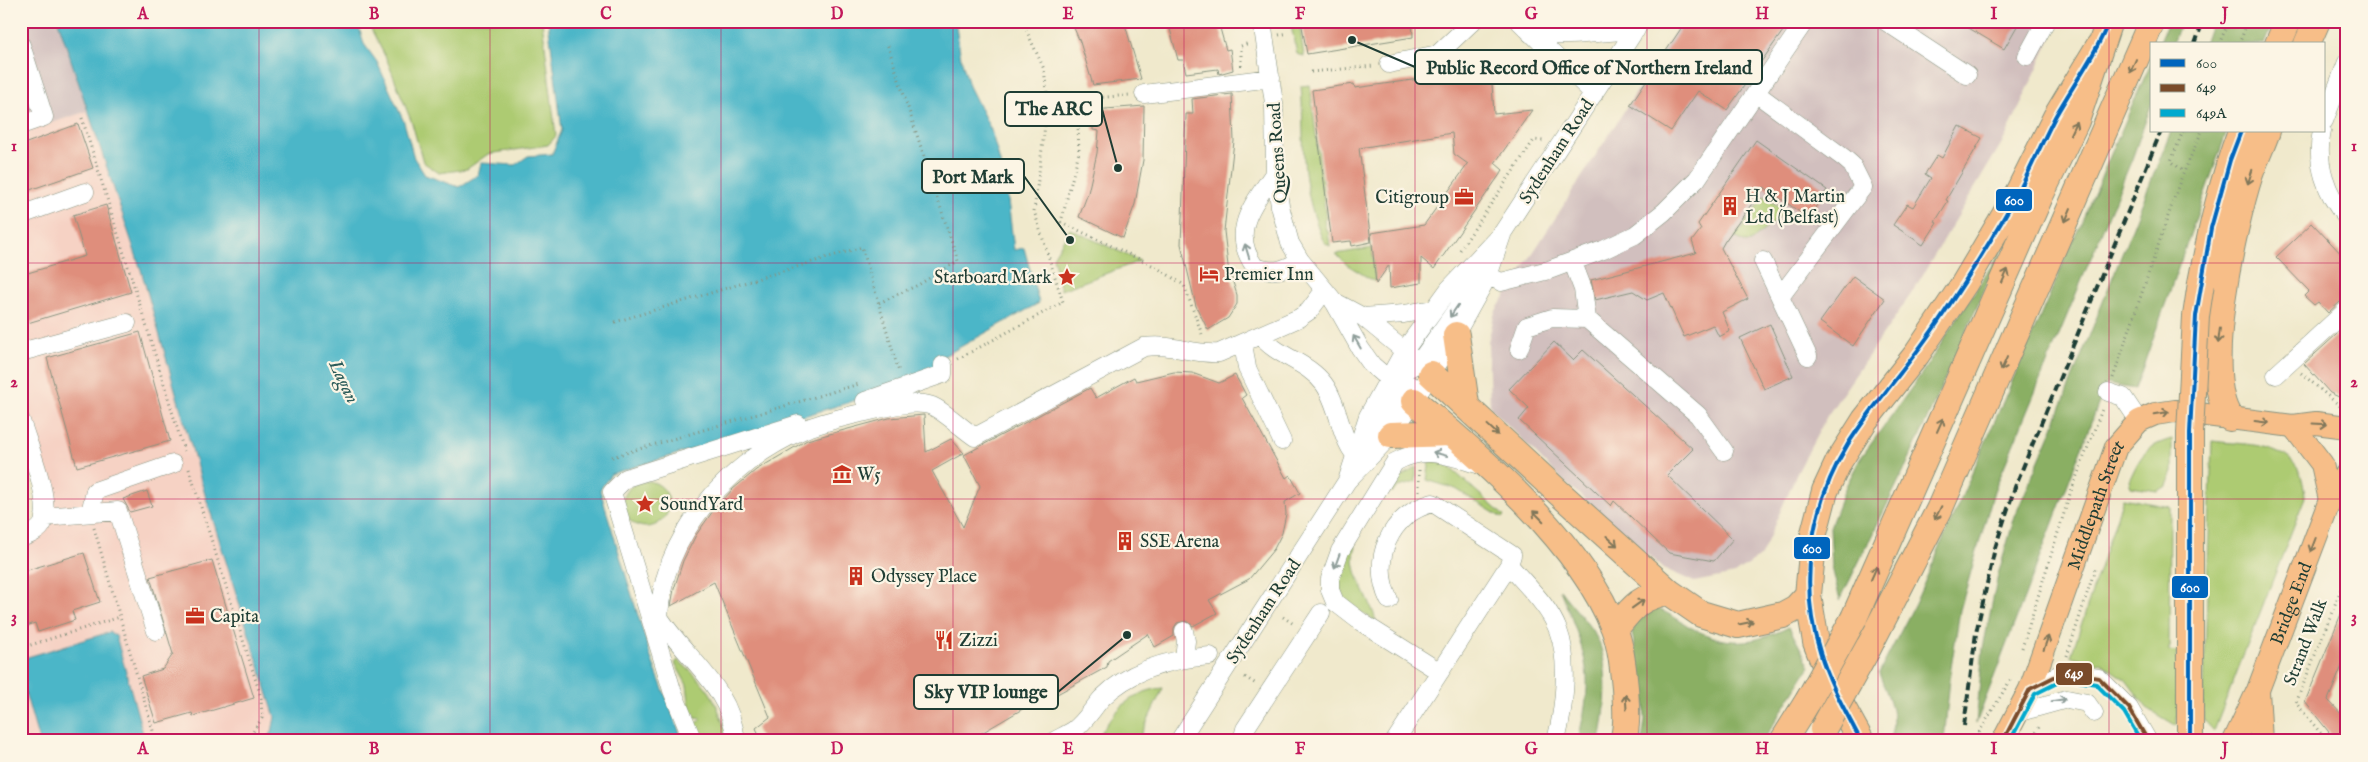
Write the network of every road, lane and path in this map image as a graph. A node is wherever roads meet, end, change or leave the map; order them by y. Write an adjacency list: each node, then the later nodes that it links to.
1 (1022, 21): 32 (path)
2 (1262, 21): 27 (street, Queens Road)
3 (1473, 21): 24 (street)
4 (1805, 21): 30 (street)
5 (1884, 21): 26 (street)
6 (2046, 21): 22 (street)
7 (2109, 21): 21 (highway)
8 (2152, 21): 123 (highway, one-way to 123, bridge)
9 (2229, 21): 15 (path)
10 (2248, 21): 16 (path)
11 (2288, 21): 17 (highway)
12 (2317, 21): 18 (highway)
13 (1639, 25): 14 (street); 29 (street, Sydenham Road)
14 (1525, 28): 29 (street)
15 (2220, 42)
16 (2239, 42)
17 (2279, 42)
18 (2308, 42)
19 (888, 43): 55 (path)
20 (21, 45): 35 (street)
21 (2100, 46): 106 (highway); 134 (highway, one-way to 21, bridge)
22 (2027, 56)
23 (2347, 62): 33 (street)
24 (1389, 64): 25 (path)
25 (1311, 72)
26 (1967, 75)
27 (1271, 78): 28 (street); 42 (street, Queens Road)
28 (1144, 94): 31 (path)
29 (1594, 94): 47 (street, Sydenham Road)
30 (1757, 94): 51 (street); 54 (street)
31 (1077, 99): 32 (path); 68 (path)
32 (1048, 102): 71 (path)
33 (2326, 116)
34 (82, 118): 91 (path)
35 (21, 125)
36 (2183, 132): 43 (path)
37 (2202, 132): 43 (path)
38 (2241, 132): 139 (highway, bridge)
39 (2267, 132): 80 (highway, one-way to 80)
40 (2322, 132): 46 (street)
41 (1534, 140): 48 (path)
42 (1275, 172): 49 (street, Queens Road); 49 (street, one-way to 42)
43 (2184, 172): 77 (path)
44 (85, 192): 45 (street)
45 (21, 215)
46 (2347, 218)
47 (1504, 232): 52 (street, Sydenham Road); 52 (street, Sydenham Road)
48 (1460, 251)
49 (1300, 260): 53 (street, Queens Road)
50 (1763, 261): 54 (street)
51 (1573, 262): 52 (street); 59 (street)
52 (1480, 272): 56 (street, Sydenham Road); 63 (street, Sydenham Road); 72 (street, one-way to 72)
53 (1328, 295): 58 (street, Queens Road); 62 (street); 75 (street, Queens Road, one-way to 53)
54 (1780, 297): 69 (street)
55 (878, 303): 60 (path); 73 (path)
56 (1433, 309): 58 (street); 66 (street, Sydenham Road)
57 (2347, 310): 70 (street)
58 (1363, 317): 66 (street, Queens Road)
59 (1587, 318): 65 (street); 88 (street)
60 (615, 322)
61 (127, 323): 67 (street)
62 (1260, 335): 64 (street); 89 (street)
63 (1456, 335): 72 (street, Sydenham Road); 79 (highway)
64 (1242, 343): 68 (street); 87 (street)
65 (1519, 349)
66 (1404, 351): 72 (street, Queens Road); 75 (street, Sydenham Road)
67 (21, 352)
68 (1209, 354): 128 (street)
69 (1808, 356)
70 (2290, 362): 74 (street); 81 (path)
71 (943, 365): 127 (street)
72 (1425, 369): 75 (street); 78 (street, Sydenham Road); 79 (highway)
73 (889, 375)
74 (2276, 375)
75 (1387, 379): 78 (street, Queens Road); 89 (street, Sydenham Road)
76 (861, 384): 90 (path)
77 (2108, 392): 83 (street); 95 (path)
78 (1408, 395): 85 (highway); 86 (street, Sydenham Road); 89 (street)
79 (1466, 404): 105 (highway, one-way to 105)
80 (2230, 418): 83 (main road, Middlepath Street, one-way to 80); 84 (main road, Middlepath Street, one-way to 84)
81 (2346, 419): 84 (main road, Middlepath Street, one-way to 81)
82 (21, 421): 100 (street)
83 (2139, 421): 119 (main road, Middlepath Street, one-way to 83)
84 (2293, 426): 97 (main road)
85 (1451, 433): 86 (highway); 93 (highway)
86 (1391, 435): 89 (street, Sydenham Road)
87 (1282, 441)
88 (1724, 451)
89 (1359, 455): 129 (street, Sydenham Road)
90 (612, 457)
91 (181, 459): 99 (street); 126 (path)
92 (1419, 461): 98 (path)
93 (1487, 466): 110 (highway, one-way to 93); 118 (street, one-way to 118)
94 (2347, 473): 97 (main road, Bridge End)
95 (2070, 494): 96 (path); 114 (path)
96 (2075, 499)
97 (2330, 500): 120 (main road, Bridge End, one-way to 120)
98 (1419, 506): 103 (street); 107 (street)
99 (90, 513): 100 (street); 109 (path); 111 (street)
100 (44, 517): 101 (street)
101 (21, 538)
102 (2097, 564): 117 (path)
103 (1509, 566): 118 (street); 132 (street)
104 (2347, 574): 142 (path, Strand Walk)
105 (1669, 592): 106 (highway, one-way to 106); 110 (highway, one-way to 105)
106 (1808, 595): 135 (highway)
107 (1389, 600)
108 (1321, 613): 130 (street)
109 (120, 617): 113 (path); 125 (path)
110 (1615, 629): 133 (highway, one-way to 110)
111 (156, 631)
112 (1184, 631): 116 (street)
113 (21, 648)
114 (2020, 654)
115 (1210, 656): 116 (street)
116 (1184, 658): 124 (street)
117 (2066, 660)
118 (1440, 672): 131 (street)
119 (2022, 681): 121 (main road, Middlepath Street); 136 (path); 138 (street)
120 (2258, 690): 140 (main road, Bridge End); 141 (main road)
121 (2020, 712): 122 (street, one-way to 122); 137 (main road, Middlepath Street)
122 (2094, 713)
123 (1819, 735)
124 (1057, 740)
125 (156, 741)
126 (247, 741)
127 (693, 741)
128 (736, 741)
129 (1179, 741)
130 (1245, 741)
131 (1395, 741)
132 (1556, 741)
133 (1623, 741)
134 (1783, 741)
135 (1861, 741)
136 (1974, 741)
137 (2003, 741)
138 (2148, 741)
139 (2190, 741)
140 (2234, 741)
141 (2261, 741)
142 (2326, 741)

